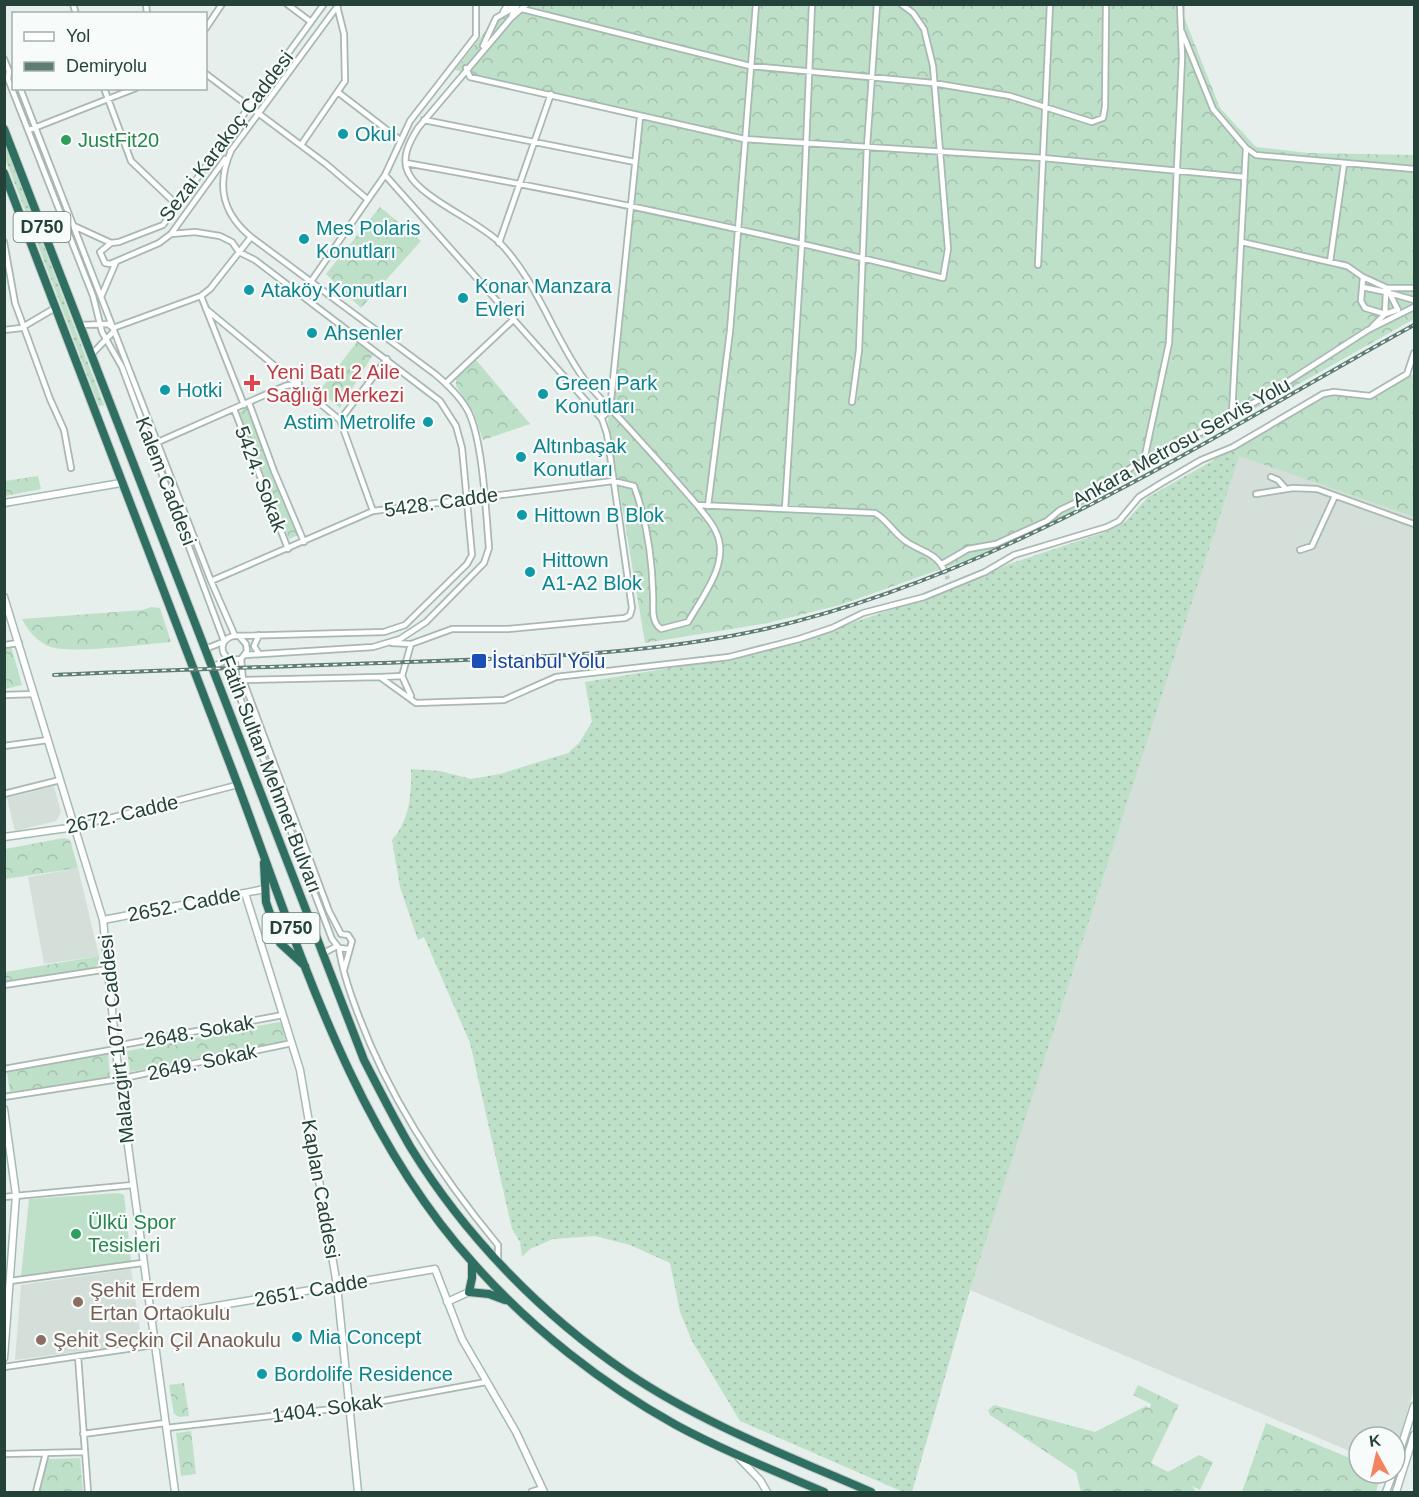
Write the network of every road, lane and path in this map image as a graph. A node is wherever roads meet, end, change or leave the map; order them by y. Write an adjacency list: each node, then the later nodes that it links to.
1 (222, 4): 20 (street)
2 (287, 4): 19 (street)
3 (324, 4): 19 (street, Sezai Karakoç Caddesi)
4 (476, 4): 48 (street)
5 (508, 4): 17 (street)
6 (516, 4): 17 (street); 18 (street)
7 (527, 4): 16 (street)
8 (756, 4): 24 (street)
9 (812, 4): 26 (street)
10 (877, 4): 30 (street)
11 (901, 4): 31 (street)
12 (1050, 4): 41 (street)
13 (1106, 4): 41 (street)
14 (1180, 4): 21 (street)
15 (338, 5): 37 (street); 42 (street)
16 (522, 9): 18 (street); 24 (street)
17 (503, 12): 22 (street)
18 (511, 18): 22 (street)
19 (310, 22): 40 (street, Sezai Karakoç Caddesi)
20 (207, 26)
21 (1181, 29): 54 (street); 62 (street)
22 (478, 55): 25 (street)
23 (4, 59): 27 (street, Kalem Caddesi)
24 (750, 66): 26 (street); 49 (street)
25 (466, 68): 38 (street); 44 (street)
26 (808, 71): 30 (street); 51 (street)
27 (11, 73): 29 (street); 32 (street, Kalem Caddesi)
28 (207, 75): 40 (street)
29 (4, 78)
30 (871, 79): 31 (street); 53 (street)
31 (933, 83): 41 (street); 56 (street)
32 (12, 89)
33 (13, 90): 47 (street, Kalem Caddesi)
34 (21, 90): 45 (street, Kalem Caddesi)
35 (105, 90): 39 (street)
36 (131, 90): 39 (street)
37 (339, 93): 48 (street); 52 (street)
38 (551, 94): 43 (street); 50 (street)
39 (108, 99): 45 (street); 68 (street)
40 (250, 107): 42 (street); 68 (street, Sezai Karakoç Caddesi)
41 (1045, 107): 57 (street)
42 (258, 113): 52 (street); 55 (street)
43 (640, 117): 49 (street); 58 (street)
44 (424, 120): 50 (street); 59 (street)
45 (35, 127): 47 (street); 70 (street, Kalem Caddesi)
46 (4, 129): 99 (highway, Fatih Sultan Mehmet Bulvarı / D750)
47 (29, 130): 101 (street, Kalem Caddesi)
48 (400, 140): 64 (street)
49 (744, 140): 51 (street); 71 (street)
50 (533, 142): 58 (street); 66 (street)
51 (805, 143): 53 (street); 75 (street)
52 (301, 145): 67 (street)
53 (867, 146): 56 (street); 80 (street)
54 (1246, 148): 60 (street); 65 (street)
55 (231, 151): 72 (street); 73 (street)
56 (942, 151): 57 (street); 80 (street)
57 (1043, 158): 62 (street); 83 (street)
58 (635, 162): 69 (street)
59 (406, 163): 66 (street); 78 (street)
60 (1344, 164): 61 (street); 82 (street)
61 (1414, 169)
62 (1177, 172): 65 (street); 119 (street)
63 (4, 173): 93 (highway, Fatih Sultan Mehmet Bulvarı / D750)
64 (385, 175): 67 (street); 98 (street)
65 (1243, 177): 76 (street)
66 (519, 183): 69 (street); 78 (street)
67 (367, 199): 85 (street)
68 (177, 204): 77 (street, Sezai Karakoç Caddesi)
69 (631, 206): 71 (street); 114 (street)
70 (74, 226): 77 (street); 90 (street, Kalem Caddesi)
71 (738, 228): 75 (street); 131 (street)
72 (171, 234): 79 (street); 81 (street)
73 (251, 237): 79 (street); 85 (street)
74 (4, 242): 100 (street)
75 (802, 242): 80 (street); 132 (street)
76 (1242, 242): 82 (street); 115 (street)
77 (111, 243): 81 (street)
78 (499, 243): 114 (street)
79 (239, 252): 89 (street); 108 (street)
80 (862, 257): 111 (street)
81 (116, 262): 90 (street)
82 (1330, 262): 84 (street)
83 (1038, 265)
84 (1363, 278): 86 (street); 88 (street)
85 (312, 280): 110 (street)
86 (1362, 287): 88 (street); 97 (street)
87 (1414, 288): 88 (street)
88 (1388, 291): 91 (street); 95 (street); 97 (street)
89 (201, 296): 94 (street); 102 (street)
90 (101, 297): 102 (street, Kalem Caddesi)
91 (1414, 300)
92 (1414, 307): 96 (street, Ankara Metrosu Servis Yolu)
93 (55, 308): 100 (street); 123 (highway, Fatih Sultan Mehmet Bulvarı / D750)
94 (206, 309): 109 (street); 112 (street)
95 (1397, 310): 96 (street); 97 (street)
96 (1404, 312): 104 (street, Ankara Metrosu Servis Yolu)
97 (1385, 314): 104 (street)
98 (514, 319): 110 (street); 116 (street)
99 (80, 325): 101 (street); 107 (highway, Fatih Sultan Mehmet Bulvarı / D750)
100 (24, 326): 103 (street); 120 (street)
101 (100, 326): 102 (street); 105 (street, Kalem Caddesi)
102 (113, 328): 105 (street); 118 (street, Kalem Caddesi)
103 (4, 330)
104 (1368, 330): 115 (street, Ankara Metrosu Servis Yolu)
105 (105, 339): 107 (street); 146 (street, Kalem Caddesi)
106 (1414, 353): 142 (street, Ankara Metrosu Servis Yolu)
107 (91, 355): 151 (highway, Fatih Sultan Mehmet Bulvarı / D750)
108 (387, 359): 117 (street); 128 (street)
109 (299, 383): 112 (street); 117 (street)
110 (446, 383): 126 (street)
111 (852, 402)
112 (247, 404): 113 (street); 135 (street)
113 (234, 409): 118 (street); 136 (street, 5424. Sokak)
114 (610, 410): 116 (street); 130 (street)
115 (1233, 414): 119 (street, Ankara Metrosu Servis Yolu)
116 (601, 418): 122 (street)
117 (339, 420): 133 (street)
118 (158, 442): 141 (street, Kalem Caddesi)
119 (1144, 460): 138 (street, Ankara Metrosu Servis Yolu)
120 (71, 468)
121 (1271, 477): 124 (street)
122 (614, 481): 126 (street, 5428. Cadde); 130 (street); 149 (street)
123 (122, 483): 129 (street); 165 (highway, Fatih Sultan Mehmet Bulvarı / D750)
124 (1286, 489): 125 (street); 127 (street)
125 (1256, 494)
126 (484, 496): 128 (street, 5428. Cadde); 147 (street)
127 (1335, 496): 134 (street); 137 (street)
128 (466, 498): 133 (street, 5428. Cadde); 144 (street)
129 (4, 503)
130 (697, 505): 131 (street)
131 (708, 506): 132 (street)
132 (784, 509): 138 (street)
133 (373, 511): 135 (street, 5428. Cadde)
134 (1414, 524)
135 (304, 542): 136 (street, 5428. Cadde)
136 (288, 549): 141 (street, 5428. Cadde)
137 (1300, 550)
138 (942, 564): 139 (street)
139 (944, 570)
140 (948, 579): 142 (street)
141 (211, 581): 145 (street, Kalem Caddesi)
142 (951, 586): 161 (street, Ankara Metrosu Servis Yolu)
143 (4, 597): 148 (street, Malazgirt 1071 Caddesi)
144 (259, 635): 145 (street); 152 (street)
145 (237, 636): 146 (street); 153 (street)
146 (224, 642): 151 (street); 154 (street)
147 (391, 643): 149 (street); 152 (street)
148 (19, 644): 150 (street); 159 (street, Malazgirt 1071 Caddesi)
149 (411, 644): 156 (street)
150 (4, 645)
151 (205, 649): 155 (highway, Fatih Sultan Mehmet Bulvarı / D750)
152 (260, 654): 153 (street)
153 (243, 657): 154 (street); 158 (street)
154 (229, 659): 155 (street); 174 (street)
155 (212, 668): 176 (highway, Fatih Sultan Mehmet Bulvarı / D750)
156 (402, 676): 157 (street); 161 (street)
157 (380, 677): 158 (street); 161 (street)
158 (243, 680): 173 (street)
159 (34, 694): 160 (street); 162 (street, Malazgirt 1071 Caddesi)
160 (4, 695)
161 (413, 698)
162 (48, 740): 163 (street); 164 (street, Malazgirt 1071 Caddesi)
163 (4, 746)
164 (60, 780): 166 (street); 167 (street, Malazgirt 1071 Caddesi)
165 (237, 785): 167 (street, 2672. Cadde); 169 (highway, Fatih Sultan Mehmet Bulvarı / D750)
166 (4, 794)
167 (75, 827): 168 (street, 2672. Cadde); 172 (street, Malazgirt 1071 Caddesi)
168 (4, 837)
169 (263, 855): 170 (highway); 178 (highway, Fatih Sultan Mehmet Bulvarı / D750)
170 (265, 889): 171 (street, 2652. Cadde); 178 (highway)
171 (245, 893): 172 (street, 2652. Cadde); 181 (street, Kaplan Caddesi)
172 (103, 920): 177 (street, Malazgirt 1071 Caddesi)
173 (341, 934): 174 (street); 175 (street)
174 (337, 945): 175 (street); 176 (street); 179 (street)
175 (348, 949): 179 (street)
176 (322, 954): 189 (highway, Fatih Sultan Mehmet Bulvarı / D750)
177 (108, 969): 180 (street); 183 (street, Malazgirt 1071 Caddesi)
178 (307, 969): 195 (highway, Fatih Sultan Mehmet Bulvarı / D750)
179 (343, 971): 188 (street)
180 (4, 985)
181 (283, 1016): 182 (street, Kaplan Caddesi); 183 (street, 2648. Sokak)
182 (292, 1043): 185 (street, 2649. Sokak); 197 (street, Kaplan Caddesi)
183 (116, 1048): 184 (street, 2648. Sokak); 185 (street, Malazgirt 1071 Caddesi)
184 (4, 1069)
185 (119, 1079): 186 (street, 2649. Sokak); 190 (street, Malazgirt 1071 Caddesi)
186 (4, 1097)
187 (4, 1109): 191 (street)
188 (409, 1122): 189 (street); 193 (street)
189 (400, 1128): 193 (highway, Fatih Sultan Mehmet Bulvarı / D750)
190 (133, 1185): 191 (street); 194 (street, Malazgirt 1071 Caddesi)
191 (16, 1195): 192 (street); 196 (street)
192 (4, 1197)
193 (498, 1261): 226 (highway, Fatih Sultan Mehmet Bulvarı / D750)
194 (142, 1263): 196 (street); 201 (street, Malazgirt 1071 Caddesi)
195 (472, 1263): 198 (highway); 199 (highway, Fatih Sultan Mehmet Bulvarı / D750)
196 (10, 1281): 202 (street)
197 (337, 1285): 200 (street, 2651. Cadde); 201 (street, 2651. Cadde); 209 (street, Kaplan Caddesi)
198 (469, 1292): 199 (highway); 200 (street)
199 (510, 1301): 215 (highway, Fatih Sultan Mehmet Bulvarı / D750)
200 (447, 1302): 207 (street)
201 (151, 1317): 203 (street, Malazgirt 1071 Caddesi)
202 (6, 1334): 205 (street)
203 (154, 1345): 204 (street); 210 (street, Malazgirt 1071 Caddesi)
204 (78, 1356): 206 (street); 212 (street)
205 (4, 1358)
206 (4, 1367)
207 (486, 1382): 209 (street, 1404. Sokak); 218 (street)
208 (1414, 1406): 211 (street)
209 (350, 1407): 210 (street, 1404. Sokak); 222 (street, Kaplan Caddesi)
210 (166, 1426): 212 (street, 1404. Sokak); 221 (street, Malazgirt 1071 Caddesi)
211 (1407, 1428)
212 (83, 1434): 214 (street)
213 (1414, 1435): 227 (street)
214 (85, 1452): 216 (street); 220 (street)
215 (732, 1452): 224 (street); 225 (highway, Fatih Sultan Mehmet Bulvarı / D750)
216 (46, 1453): 217 (street); 219 (street)
217 (4, 1454)
218 (543, 1491): 223 (street)
219 (36, 1492)
220 (88, 1492)
221 (175, 1492)
222 (358, 1492)
223 (532, 1492)
224 (767, 1492)
225 (824, 1492)
226 (871, 1492)
227 (1396, 1492)

